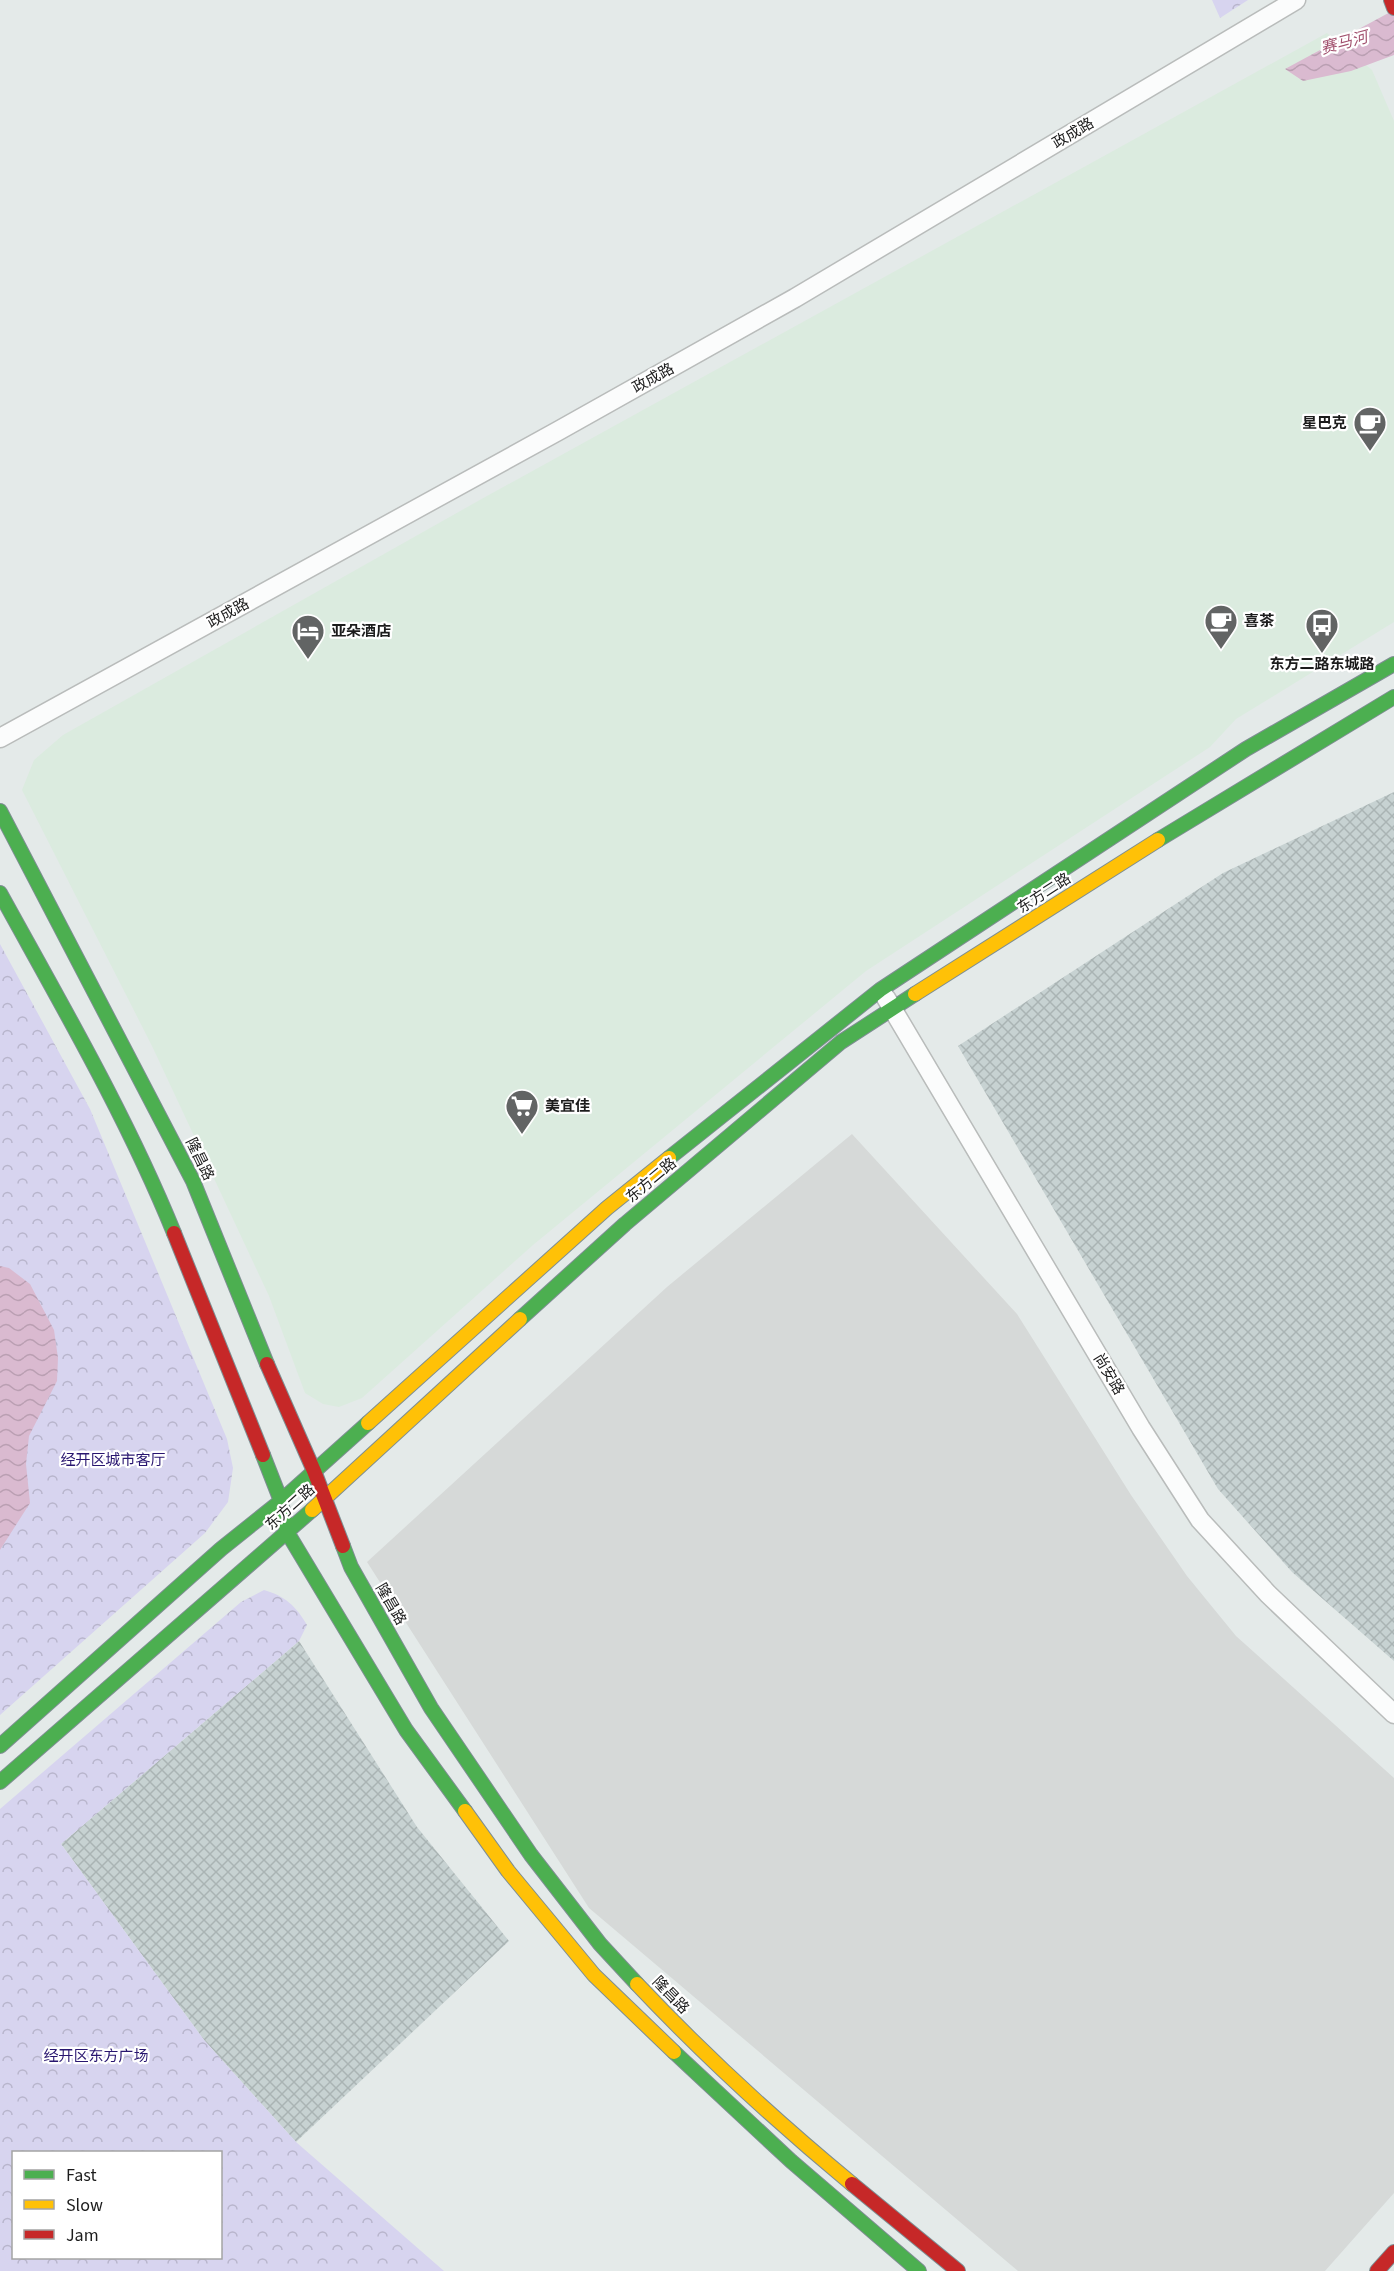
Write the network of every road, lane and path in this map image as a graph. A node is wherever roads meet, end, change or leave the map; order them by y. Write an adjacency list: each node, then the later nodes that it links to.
1 (1296, 0): 6 (street, 政成路)
2 (1391, 0): 3 (main road)
3 (1394, 8)
4 (1394, 664): 9 (main road, 东方二路)
5 (1394, 697): 10 (main road, 东方二路)
6 (0, 738)
7 (0, 812): 11 (main road, 隆昌路)
8 (0, 893): 13 (main road)
9 (880, 990): 10 (street, 尚安路); 11 (main road, 东方二路)
10 (894, 1009): 12 (main road, 东方二路); 15 (street, 尚安路)
11 (314, 1471): 12 (main road, 隆昌路); 13 (main road, 东方二路)
12 (325, 1498): 14 (main road, 东方二路); 20 (main road, 隆昌路)
13 (281, 1501): 14 (main road); 16 (main road, 东方二路)
14 (287, 1532): 17 (main road, 东方二路); 19 (main road)
15 (1394, 1714)
16 (0, 1746)
17 (0, 1782)
18 (1394, 2252): 21 (main road)
19 (919, 2271)
20 (958, 2271)
21 (1377, 2271)

